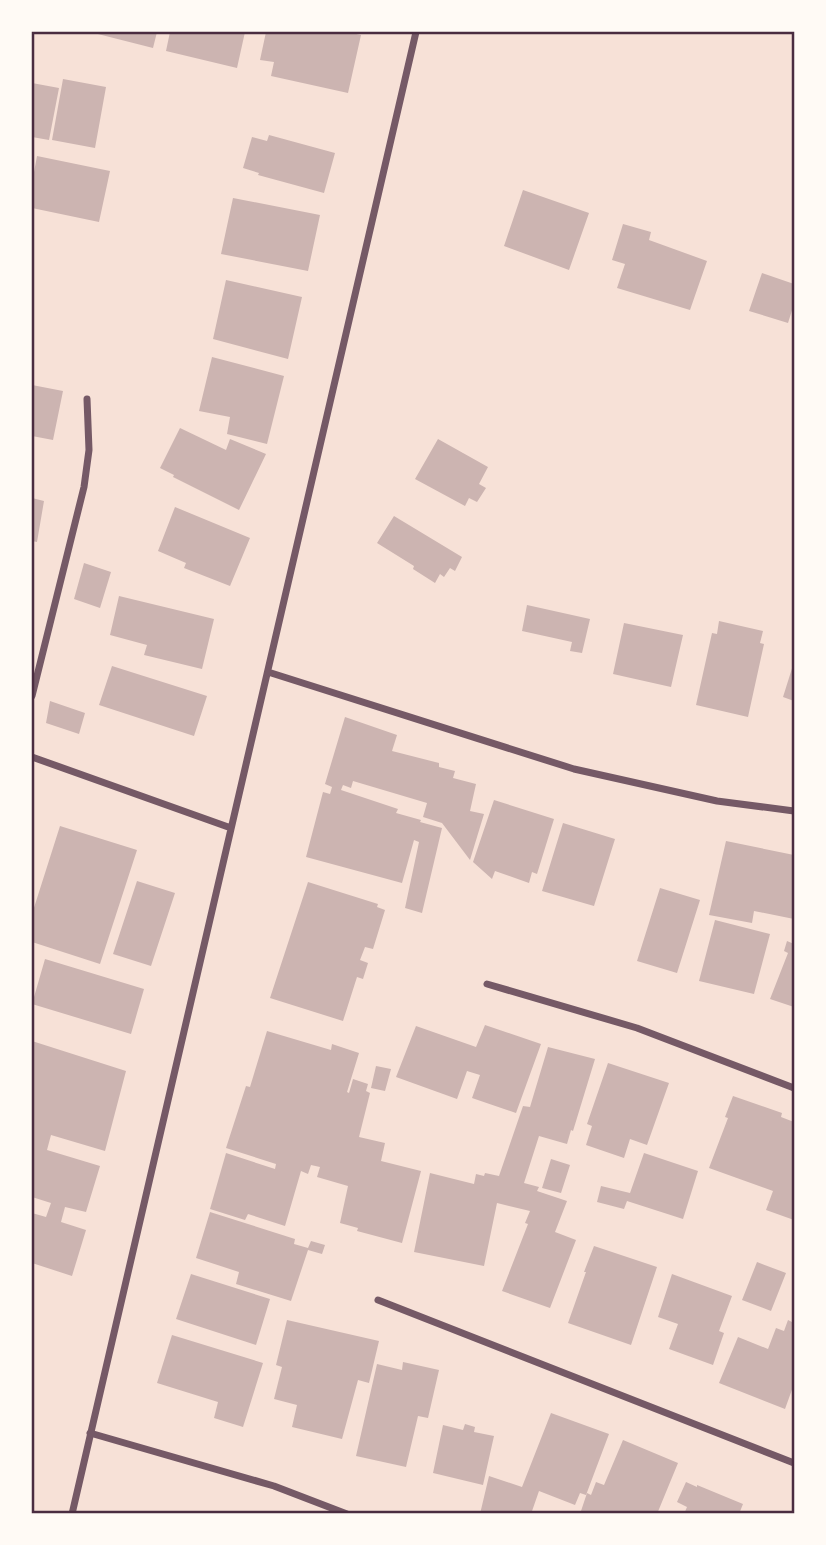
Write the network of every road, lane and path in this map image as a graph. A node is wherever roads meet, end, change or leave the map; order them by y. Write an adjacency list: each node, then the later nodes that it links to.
1 (416, 32): 3 (street)
2 (87, 399): 4 (street)
3 (268, 672): 6 (street); 7 (street)
4 (32, 696)
5 (32, 758): 7 (street)
6 (794, 811)
7 (232, 828): 11 (street)
8 (487, 984): 9 (street)
9 (794, 1088)
10 (378, 1300): 12 (street)
11 (90, 1433): 13 (street); 14 (street)
12 (794, 1463)
13 (72, 1514)
14 (347, 1514)

